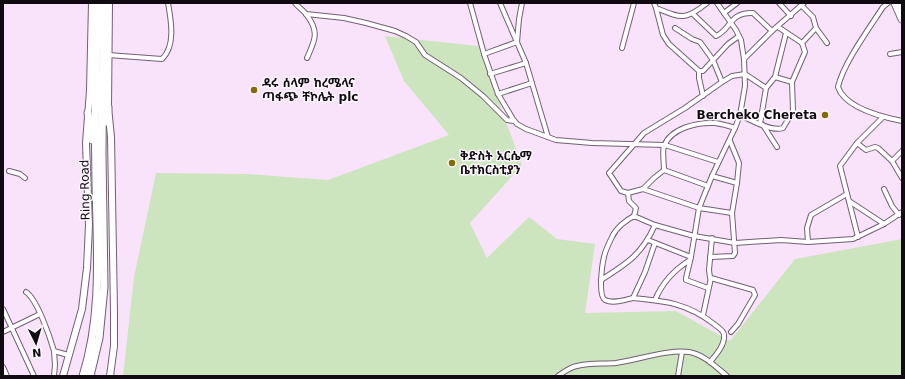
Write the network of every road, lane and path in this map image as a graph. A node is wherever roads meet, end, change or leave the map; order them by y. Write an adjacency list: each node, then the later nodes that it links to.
1 (92, 3): 55 (main road)
2 (98, 3): 47 (main road, Ring Road)
3 (103, 3): 47 (main road, Ring Road)
4 (109, 3): 38 (main road)
5 (168, 3): 38 (street)
6 (295, 3): 20 (street)
7 (470, 3): 36 (street)
8 (500, 3): 31 (street)
9 (522, 3): 31 (street)
10 (634, 3): 34 (street)
11 (707, 3): 21 (street)
12 (717, 3): 19 (street)
13 (737, 3): 19 (street)
14 (779, 3): 22 (street)
15 (888, 3): 57 (street)
16 (895, 3): 23 (main road)
17 (803, 4): 22 (street); 27 (street)
18 (655, 5): 21 (street); 43 (street)
19 (724, 13): 24 (street)
20 (306, 14): 39 (street); 59 (street)
21 (693, 14): 24 (street)
22 (791, 16): 25 (street)
23 (902, 19)
24 (730, 23): 28 (street); 30 (street)
25 (778, 27): 28 (street); 29 (street)
26 (675, 28): 41 (street)
27 (816, 28): 32 (street); 33 (street)
28 (772, 31): 40 (street)
29 (786, 34): 32 (street); 46 (street)
30 (739, 36): 40 (street); 41 (street)
31 (517, 42): 36 (street); 42 (street)
32 (802, 43): 49 (street)
33 (826, 43)
34 (622, 48)
35 (902, 52): 37 (street)
36 (484, 54): 44 (street)
37 (890, 54)
38 (108, 55): 54 (main road)
39 (307, 58)
40 (744, 59): 45 (street)
41 (714, 60): 43 (street); 48 (street)
42 (526, 63): 44 (street); 50 (street)
43 (699, 71): 53 (street)
44 (490, 74): 52 (street)
45 (745, 74): 48 (street); 51 (street); 56 (street)
46 (775, 77): 49 (street); 51 (street)
47 (100, 80): 69 (main road, Ring Road)
48 (722, 82): 53 (street)
49 (792, 82): 60 (street)
50 (532, 83): 52 (street); 62 (street)
51 (766, 88): 60 (street)
52 (498, 94): 59 (street)
53 (703, 96): 65 (street)
54 (108, 107): 69 (main road); 122 (main road)
55 (88, 113): 69 (main road); 113 (main road)
56 (740, 115): 60 (street); 61 (street)
57 (883, 117): 58 (street); 64 (street)
58 (902, 121)
59 (515, 122): 62 (street)
60 (761, 125): 67 (street)
61 (735, 128): 63 (street); 66 (street)
62 (548, 137): 65 (street)
63 (730, 141): 71 (street); 77 (street)
64 (857, 143): 70 (street); 82 (street)
65 (635, 144): 66 (street); 81 (street)
66 (665, 144): 71 (street); 72 (street)
67 (777, 147)
68 (902, 152): 70 (street)
69 (99, 154): 120 (main road, Ring Road); 121 (main road, Ring Road)
70 (892, 161): 76 (street)
71 (718, 162): 74 (street)
72 (664, 170): 78 (street); 79 (street)
73 (9, 171): 75 (street)
74 (712, 176): 77 (street); 78 (street)
75 (25, 178)
76 (902, 178)
77 (737, 183): 85 (street)
78 (708, 186): 84 (street)
79 (643, 189): 81 (street); 84 (street)
80 (884, 189): 86 (street)
81 (628, 193): 87 (street)
82 (846, 194): 83 (street); 94 (street)
83 (849, 201): 88 (street); 91 (street)
84 (698, 208): 85 (street); 90 (street)
85 (732, 213): 96 (street)
86 (901, 214): 88 (street)
87 (634, 216): 89 (street); 100 (street)
88 (884, 224): 91 (street)
89 (655, 225): 90 (street); 93 (street)
90 (694, 236): 92 (street); 98 (street)
91 (858, 237): 94 (street)
92 (712, 238): 96 (street); 97 (street)
93 (648, 240): 95 (street); 100 (street)
94 (808, 242): 96 (street)
95 (654, 243): 98 (street); 103 (street)
96 (735, 243): 97 (street)
97 (710, 257): 99 (street)
98 (690, 259): 101 (street); 104 (street)
99 (710, 278): 101 (street); 110 (street)
100 (601, 280): 103 (street)
101 (708, 288): 107 (street)
102 (26, 292): 106 (street)
103 (633, 298): 104 (street)
104 (655, 300): 107 (street)
105 (3, 309): 108 (street)
106 (40, 314): 108 (street); 111 (street)
107 (703, 315): 114 (street)
108 (12, 328): 109 (street); 117 (street)
109 (3, 332)
110 (731, 332)
111 (54, 351): 113 (street); 118 (street)
112 (682, 352): 114 (street); 123 (street); 124 (street)
113 (68, 355): 119 (main road)
114 (710, 362): 125 (street)
115 (3, 367): 116 (street)
116 (7, 376)
117 (34, 376)
118 (54, 376)
119 (63, 376)
120 (83, 376)
121 (90, 376)
122 (110, 376)
123 (558, 376)
124 (678, 376)
125 (727, 376)

